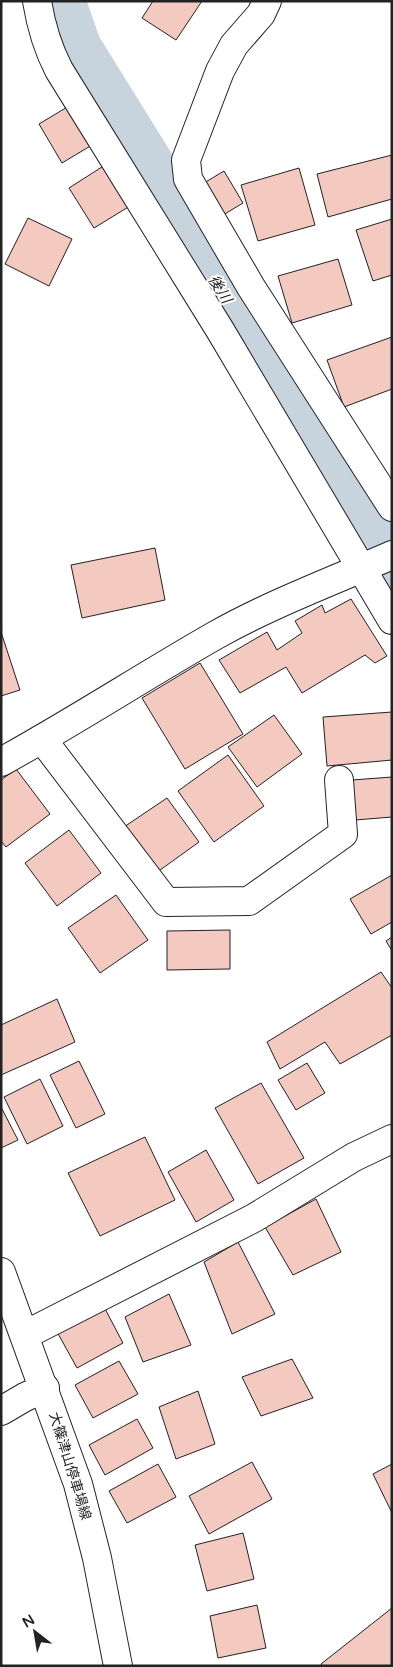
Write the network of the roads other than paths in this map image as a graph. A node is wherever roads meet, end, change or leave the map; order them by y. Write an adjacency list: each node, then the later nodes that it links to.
1 (37, 1): 4 (street)
2 (267, 1): 3 (street)
3 (392, 507)
4 (374, 563): 5 (street); 6 (street)
5 (392, 620)
6 (42, 739): 7 (street); 8 (street)
7 (1, 762)
8 (339, 780)
9 (392, 1139): 11 (street)
10 (1, 1272): 11 (street, 大篠津山停車場線)
11 (25, 1334): 12 (street, 大篠津山停車場線)
12 (45, 1388): 13 (street); 14 (street, 大篠津山停車場線)
13 (1, 1411)
14 (118, 1666)

